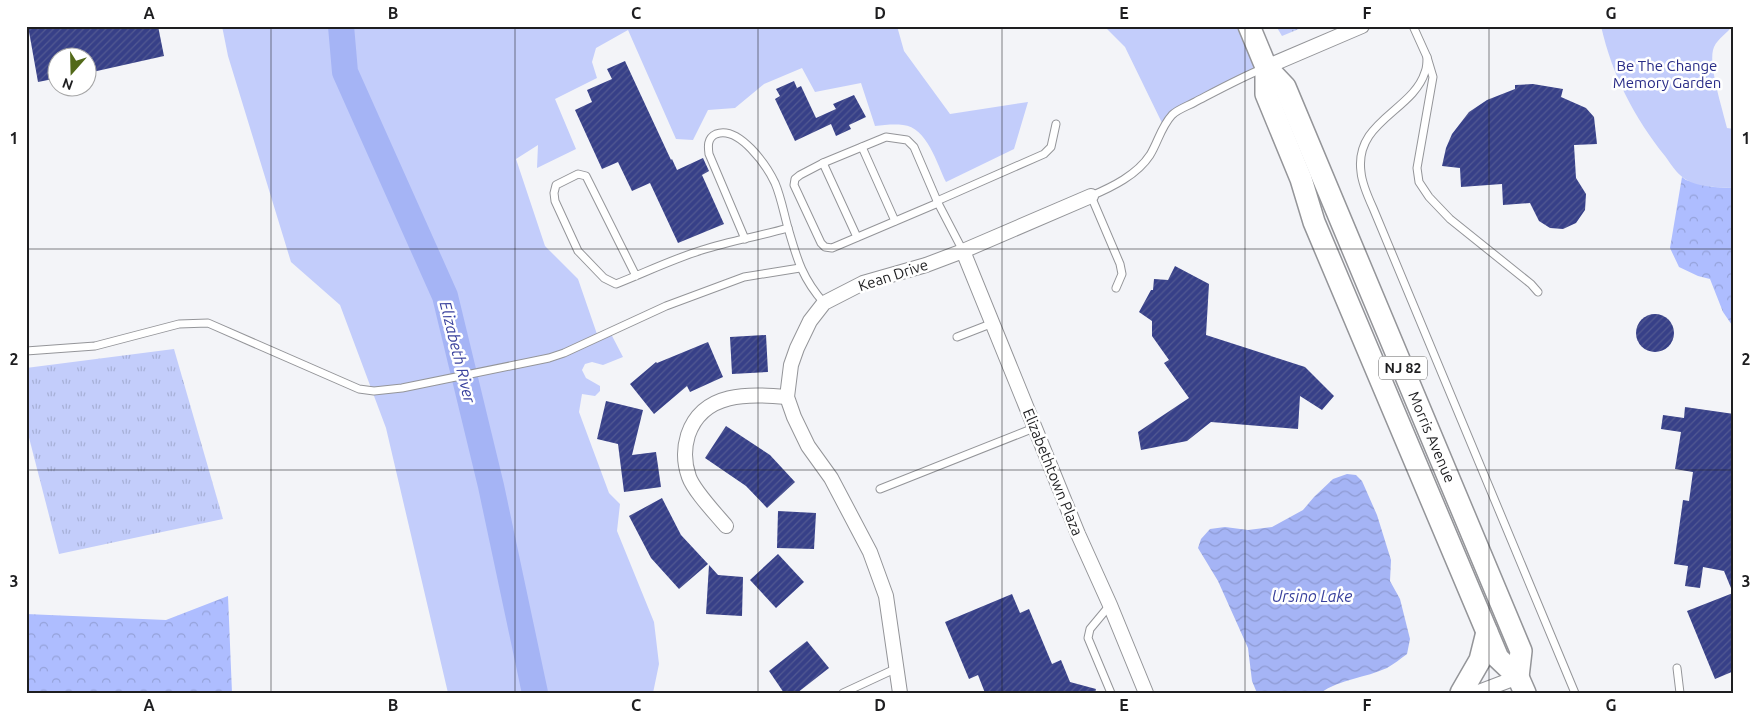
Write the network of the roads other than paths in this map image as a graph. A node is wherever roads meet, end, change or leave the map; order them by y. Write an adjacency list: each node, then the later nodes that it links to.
1 (1249, 26): 5 (main road, Morris Avenue / NJ 82)
2 (1362, 26): 5 (street)
3 (1413, 26): 4 (lane)
4 (1427, 57): 19 (lane); 39 (lane)
5 (1266, 67): 9 (lane, Kean Drive); 29 (main road, Morris Avenue / NJ 82); 32 (main road, Morris Avenue / NJ 82)
6 (1056, 124): 10 (lane)
7 (862, 147): 8 (lane); 10 (lane); 11 (lane)
8 (822, 163): 13 (lane); 13 (lane)
9 (1091, 196): 15 (street, Kean Drive); 18 (lane)
10 (938, 202): 11 (lane); 15 (lane)
11 (895, 221): 13 (lane)
12 (788, 228): 14 (lane); 14 (lane); 16 (lane)
13 (857, 237)
14 (745, 239): 17 (lane)
15 (963, 251): 20 (street, Kean Drive); 21 (street, Elizabethtown Plaza)
16 (800, 268): 20 (lane); 23 (lane)
17 (636, 276): 17 (lane)
18 (1116, 288)
19 (1538, 292)
20 (824, 303): 24 (street, Kean Drive)
21 (993, 323): 22 (lane); 25 (street, Elizabethtown Plaza)
22 (957, 337)
23 (26, 351)
24 (788, 397): 27 (street); 30 (street, Kean Drive)
25 (1034, 428): 26 (lane); 28 (street, Elizabethtown Plaza)
26 (880, 489)
27 (726, 526)
28 (1110, 605): 35 (lane); 36 (street, Elizabethtown Plaza)
29 (1487, 632): 32 (main road, Morris Avenue / NJ 82); 37 (main road)
30 (897, 668): 33 (lane); 34 (street, Kean Drive)
31 (1677, 668): 40 (lane)
32 (1521, 685): 38 (street)
33 (844, 693)
34 (900, 693)
35 (1111, 693)
36 (1146, 693)
37 (1461, 693)
38 (1476, 693)
39 (1575, 693)
40 (1680, 693)

